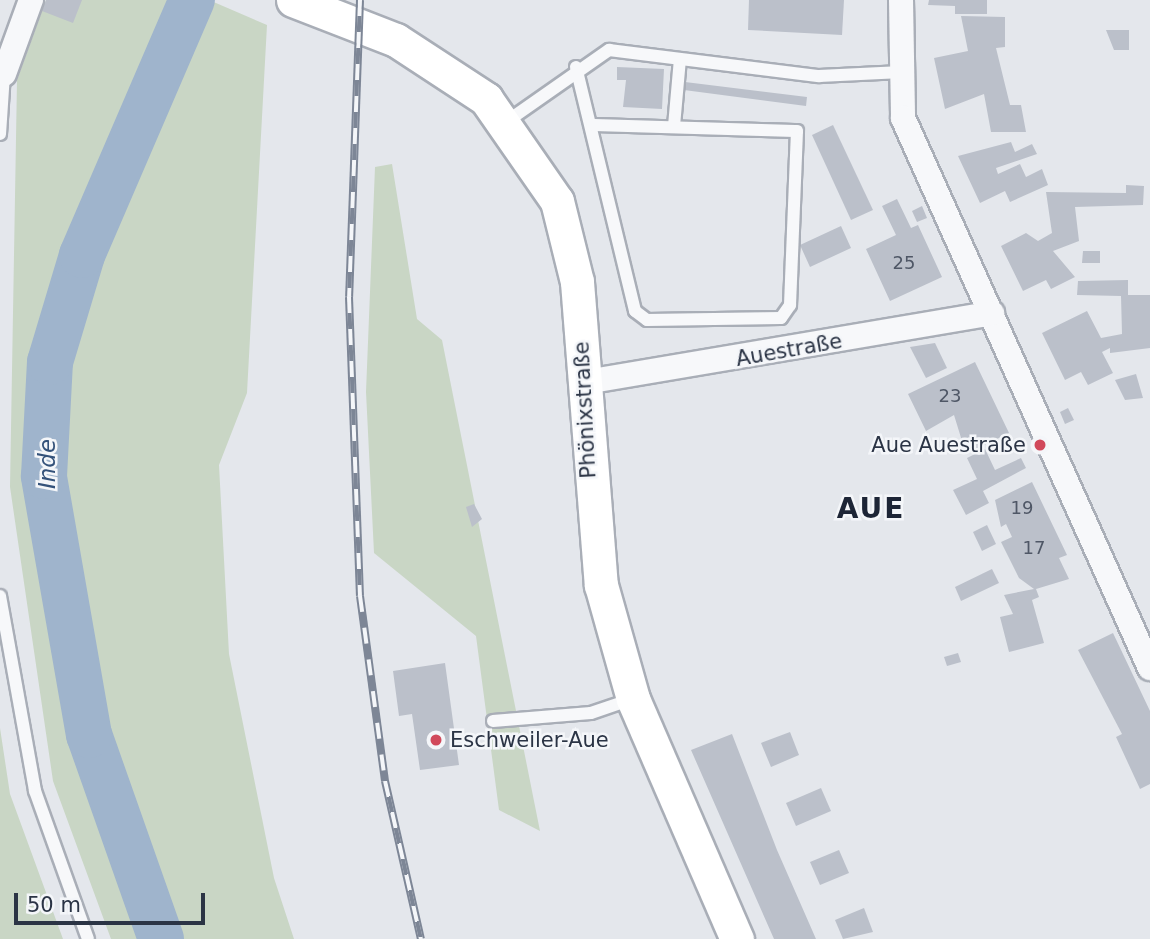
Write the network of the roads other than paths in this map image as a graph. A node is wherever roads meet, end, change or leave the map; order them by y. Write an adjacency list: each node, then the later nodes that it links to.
1 (31, 0): 7 (street)
2 (293, 0): 8 (main road, Phönixstraße)
3 (901, 0): 6 (street)
4 (680, 59): 5 (lane); 6 (lane); 10 (lane)
5 (576, 67): 8 (lane); 9 (lane)
6 (902, 72): 12 (street)
7 (4, 74): 11 (lane)
8 (506, 123): 13 (main road, Phönixstraße)
9 (592, 125): 10 (lane); 10 (lane)
10 (674, 126)
11 (0, 134)
12 (992, 313): 13 (street, Auestraße); 15 (street)
13 (586, 382): 16 (main road, Phönixstraße)
14 (0, 596): 18 (lane)
15 (1150, 668)
16 (633, 699): 17 (lane); 19 (main road, Phönixstraße)
17 (493, 720)
18 (88, 939)
19 (737, 939)

